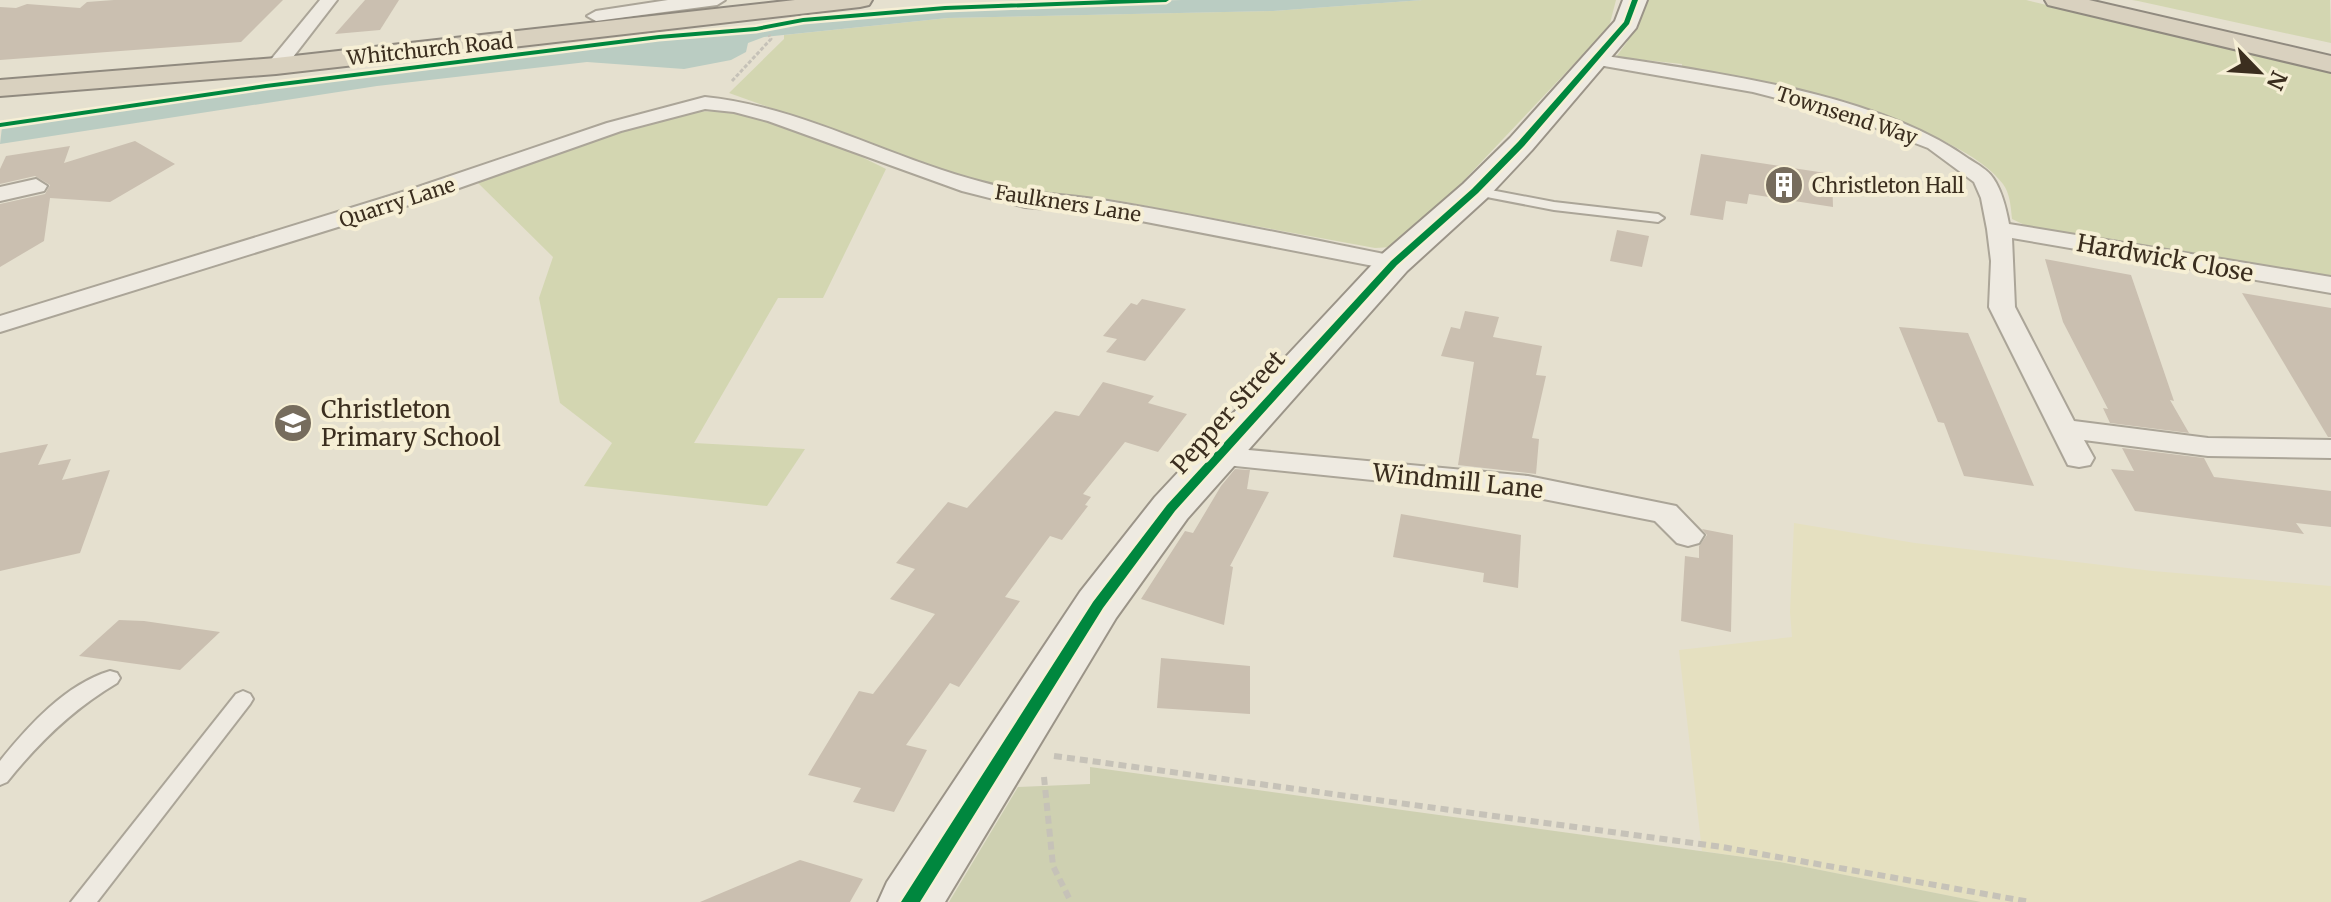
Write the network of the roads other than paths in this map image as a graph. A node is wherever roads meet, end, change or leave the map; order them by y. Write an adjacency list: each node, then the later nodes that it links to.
1 (329, 0): 12 (street)
2 (717, 0): 8 (street)
3 (860, 0): 8 (highway, Whitchurch Road)
4 (1635, 0): 10 (street, Pepper Street)
5 (2057, 0): 11 (highway)
6 (2106, 0): 9 (highway)
7 (583, 1): 8 (street)
8 (602, 23): 12 (highway, Whitchurch Road)
9 (2331, 50)
10 (1593, 59): 16 (street, Pepper Street); 19 (street, Townsend Way)
11 (2331, 64)
12 (276, 66): 13 (highway, Whitchurch Road)
13 (0, 88)
14 (705, 103): 20 (street, Faulkners Lane); 22 (street, Quarry Lane)
15 (36, 186): 17 (street)
16 (1475, 191): 18 (lane); 20 (street, Pepper Street)
17 (0, 194)
18 (1658, 218)
19 (1999, 229): 21 (street, Hardwick Close); 23 (street, Townsend Way)
20 (1394, 263): 25 (street, Pepper Street)
21 (2331, 285)
22 (0, 324)
23 (2064, 428): 24 (street); 26 (street, Townsend Way)
24 (2331, 449)
25 (1217, 456): 27 (street, Windmill Lane); 32 (street, Pepper Street)
26 (2079, 458)
27 (1688, 535)
28 (110, 678): 30 (lane)
29 (243, 699): 31 (lane)
30 (0, 776)
31 (83, 902)
32 (910, 902)

